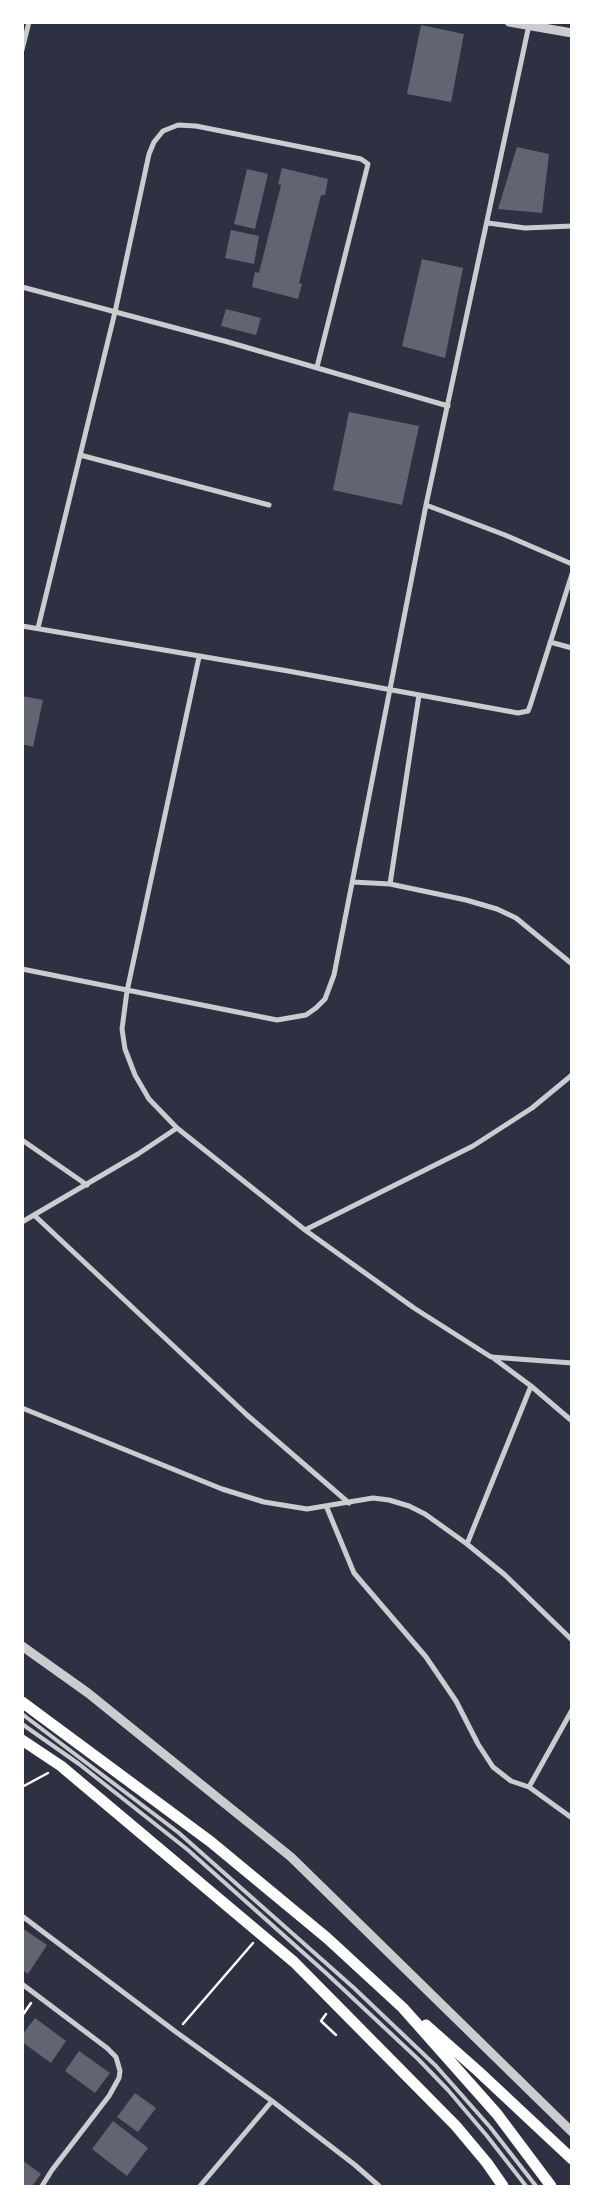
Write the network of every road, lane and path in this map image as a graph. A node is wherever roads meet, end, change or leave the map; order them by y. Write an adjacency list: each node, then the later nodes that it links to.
1 (29, 22): 5 (street)
2 (509, 22): 3 (street)
3 (529, 24): 4 (street); 6 (street)
4 (572, 34)
5 (22, 50)
6 (488, 223): 7 (street); 11 (street)
7 (572, 226)
8 (22, 287): 9 (street)
9 (115, 312): 10 (street); 10 (street); 12 (street)
10 (317, 367): 11 (street)
11 (448, 406): 14 (street)
12 (80, 455): 13 (street); 18 (street)
13 (269, 505)
14 (426, 505): 15 (street); 22 (street)
15 (572, 564)
16 (572, 574): 19 (street)
17 (22, 626): 18 (street)
18 (38, 628): 21 (street)
19 (550, 642): 20 (street); 23 (street)
20 (572, 648)
21 (198, 657): 22 (street); 28 (street)
22 (389, 691): 23 (street); 24 (street)
23 (419, 695): 25 (street)
24 (352, 882): 25 (street); 28 (street)
25 (390, 884): 26 (street)
26 (572, 964)
27 (22, 970): 28 (street)
28 (128, 991): 30 (street)
29 (572, 1075): 35 (street)
30 (177, 1128): 32 (street); 35 (street)
31 (22, 1140): 32 (street)
32 (87, 1184): 33 (street)
33 (34, 1215): 34 (street); 41 (street)
34 (22, 1222)
35 (305, 1230): 36 (street)
36 (491, 1357): 37 (street); 38 (street)
37 (572, 1363)
38 (531, 1386): 40 (street); 43 (street)
39 (22, 1408): 42 (street)
40 (572, 1421)
41 (349, 1503): 42 (street); 43 (street)
42 (326, 1508): 52 (street)
43 (468, 1544): 44 (street)
44 (572, 1640)
45 (22, 1646): 63 (street)
46 (22, 1702): 58 (highway)
47 (572, 1710): 52 (street)
48 (22, 1714): 70 (lane)
49 (22, 1724): 69 (lane)
50 (22, 1740): 51 (highway)
51 (61, 1766): 53 (path); 56 (highway)
52 (530, 1787): 54 (street)
53 (22, 1788)
54 (572, 1818)
55 (22, 1916): 60 (street)
56 (260, 1934): 60 (path); 68 (highway)
57 (22, 1984): 65 (street)
58 (403, 2008): 64 (highway); 71 (highway)
59 (321, 2021): 61 (path)
60 (176, 2032): 62 (street)
61 (336, 2034)
62 (272, 2101): 66 (street); 67 (street)
63 (572, 2132)
64 (572, 2159)
65 (42, 2186)
66 (200, 2186)
67 (380, 2186)
68 (503, 2186)
69 (526, 2186)
70 (536, 2186)
71 (551, 2186)

